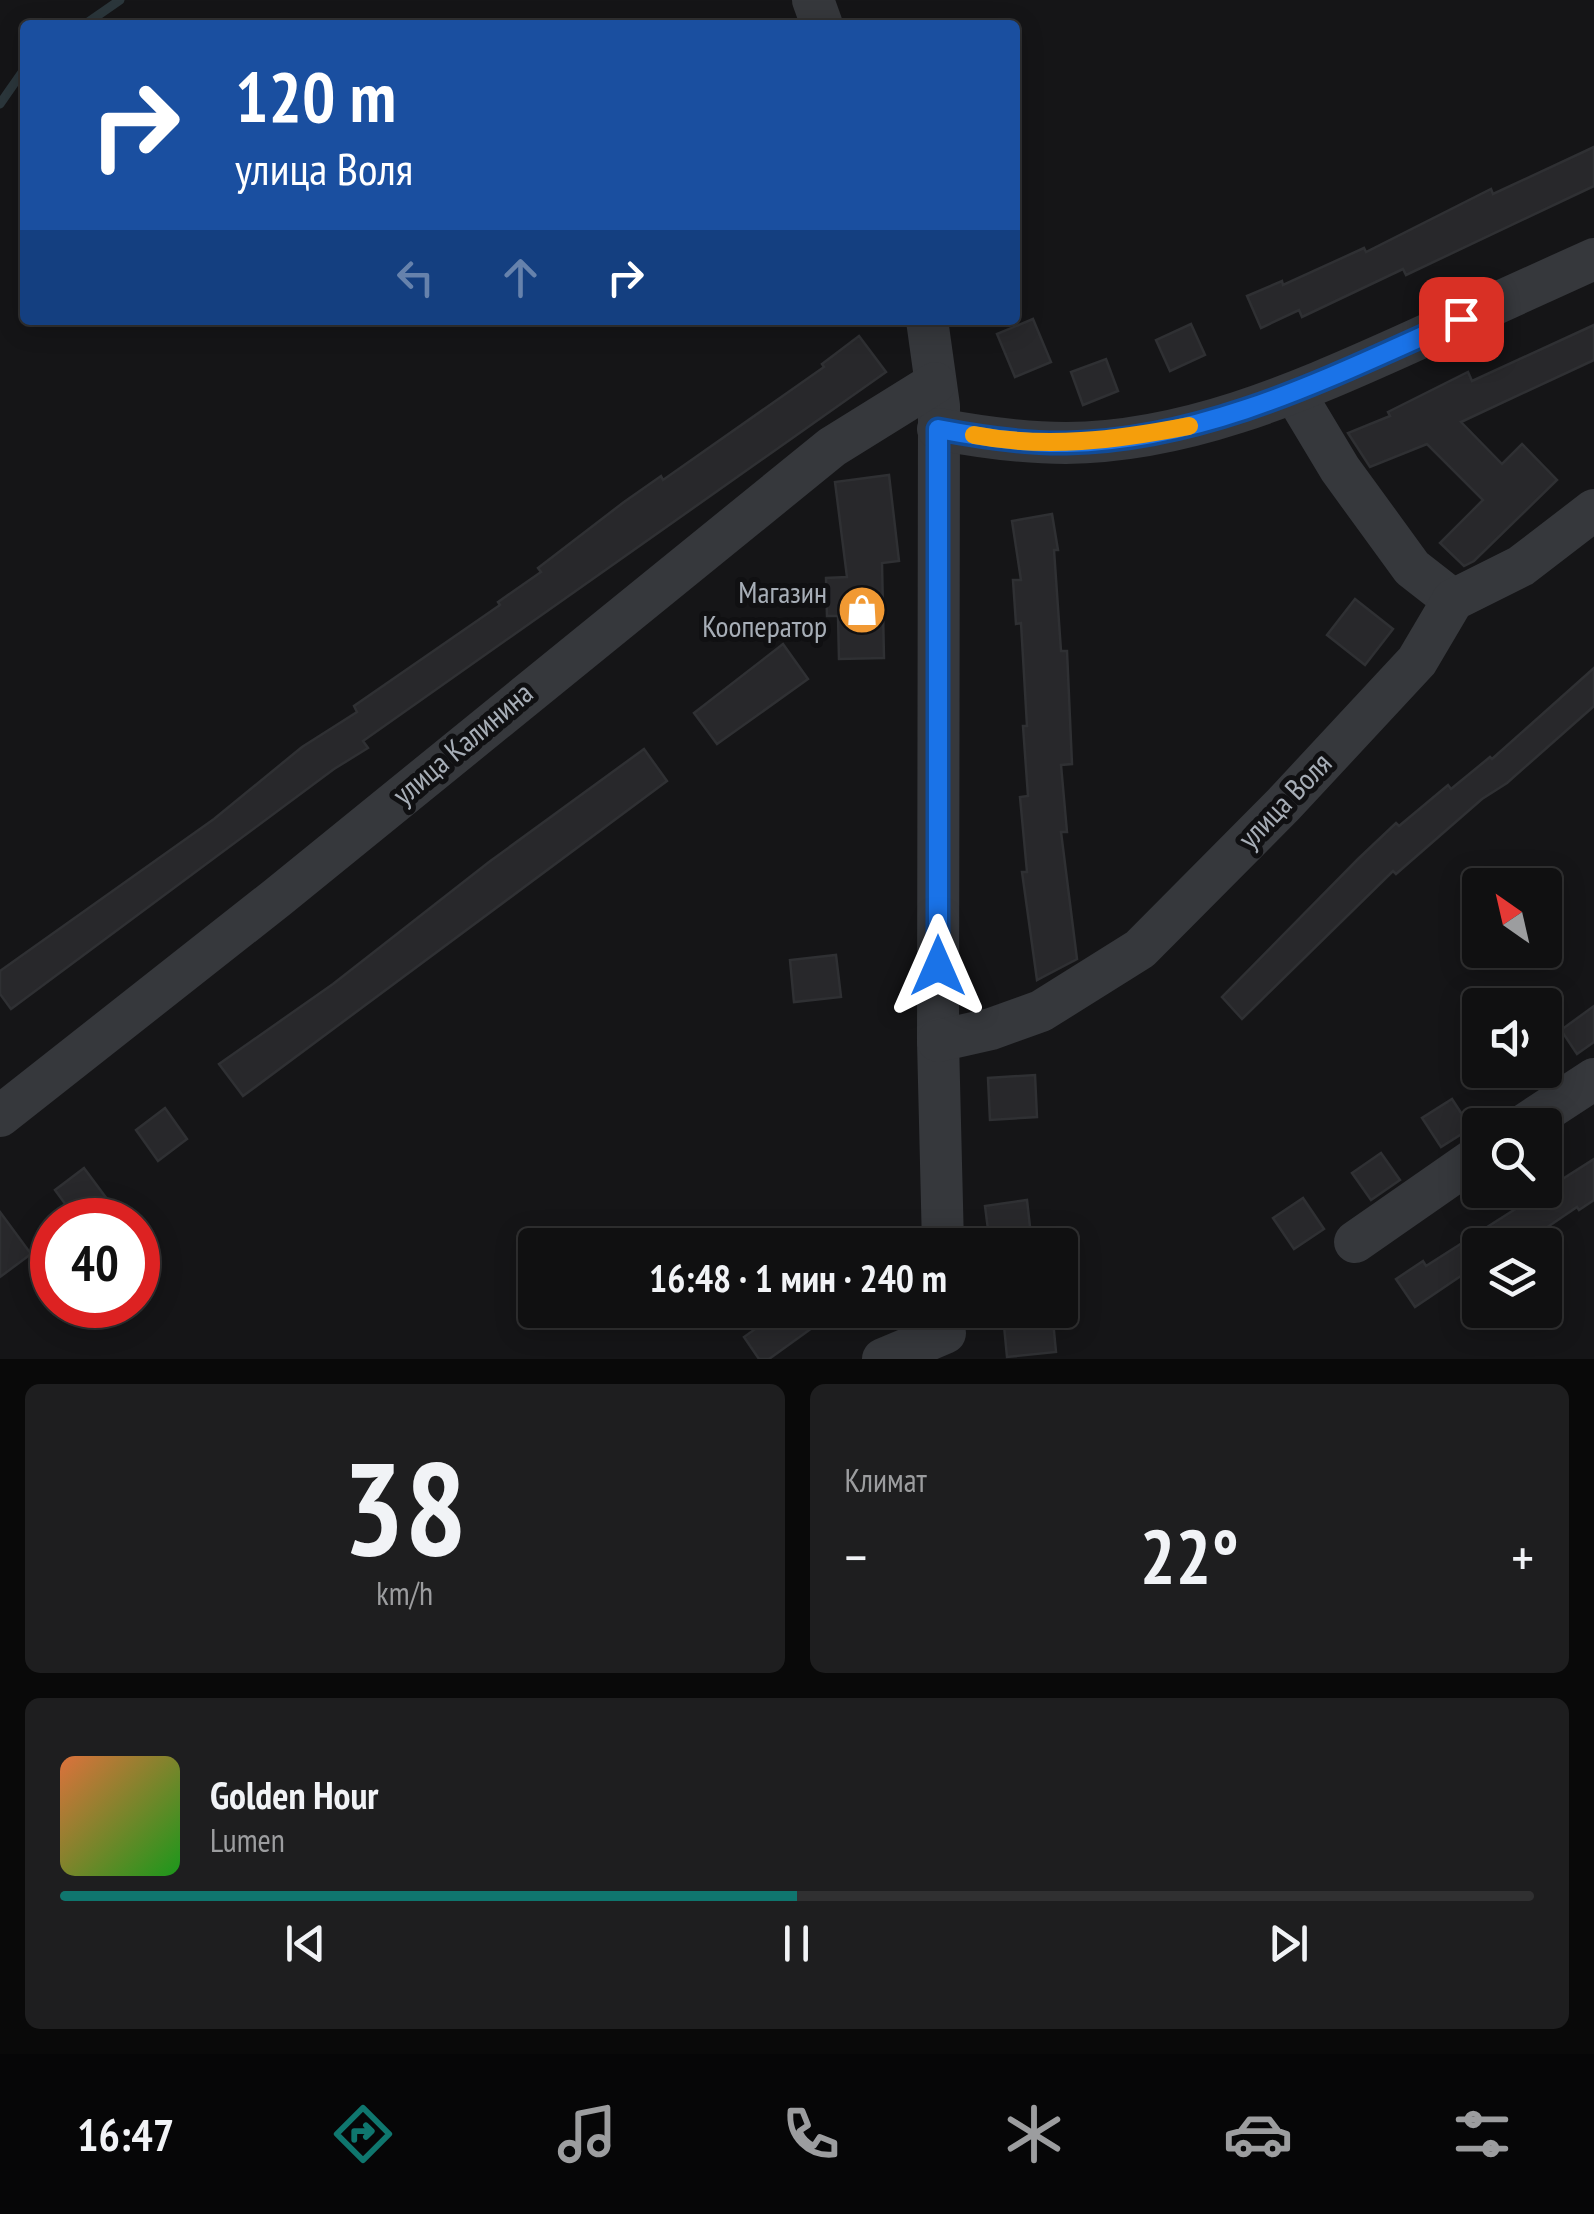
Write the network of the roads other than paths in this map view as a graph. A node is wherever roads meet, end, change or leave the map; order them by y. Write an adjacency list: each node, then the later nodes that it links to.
1 (1594, 260): 3 (street)
2 (928, 325): 4 (street)
3 (1295, 394): 4 (street); 6 (street)
4 (937, 406): 7 (street); 10 (street, улица Калинина)
5 (1594, 510): 6 (street)
6 (1453, 600): 7 (street, улица Воля)
7 (938, 1042): 12 (street)
8 (1594, 1079): 9 (street)
9 (1550, 1108)
10 (0, 1116)
11 (1462, 1168): 13 (street)
12 (943, 1228)
13 (1355, 1242)
14 (946, 1334): 15 (street)
15 (883, 1359)

